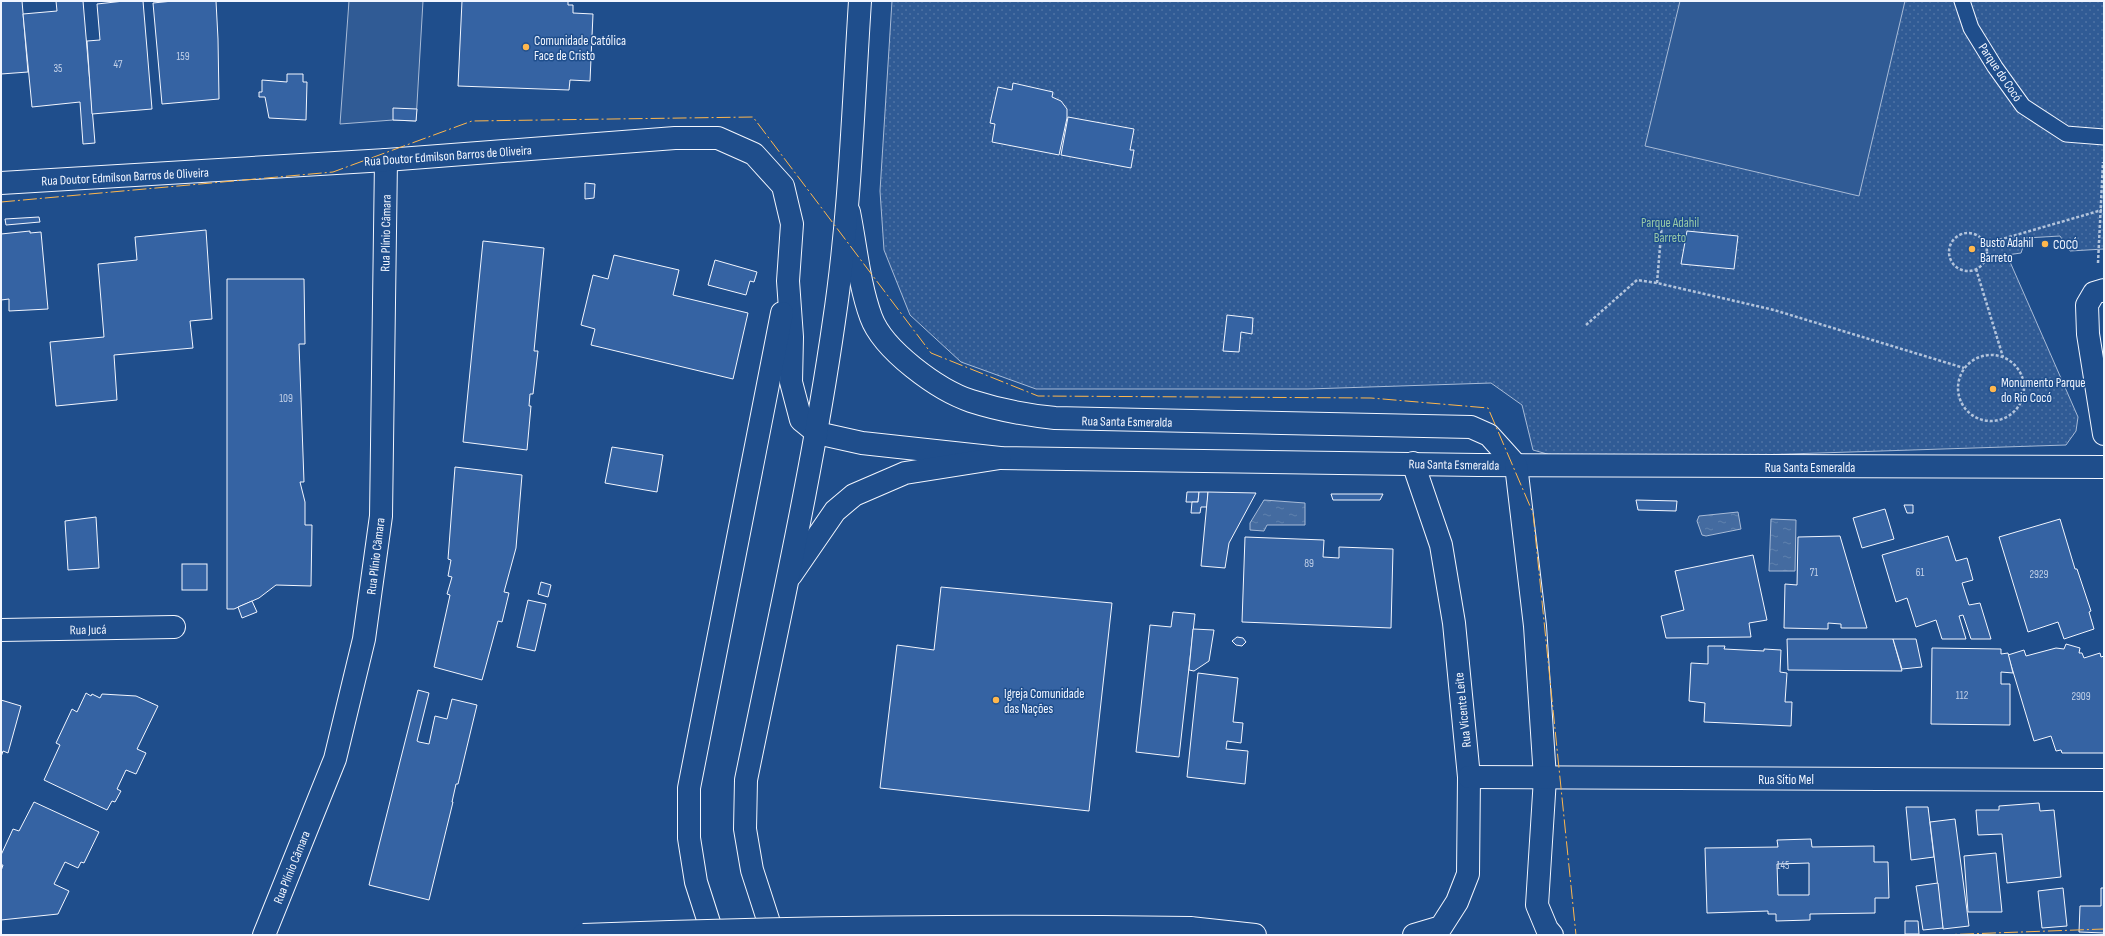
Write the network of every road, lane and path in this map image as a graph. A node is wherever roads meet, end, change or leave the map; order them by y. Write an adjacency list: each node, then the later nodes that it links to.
1 (860, 1): 6 (main road)
2 (1962, 1): 3 (lane, Parque do Cocó)
3 (2104, 137): 7 (path)
4 (386, 160): 5 (main road, Rua Doutor Edmilson Barros de Oliveira); 11 (main road, Rua Doutor Edmilson Barros de Oliveira); 30 (main road, Rua Plínio Câmara)
5 (1, 183)
6 (848, 207): 18 (main road); 22 (main road, Rua Santa Esmeralda)
7 (2102, 210): 9 (path); 13 (path)
8 (1662, 223): 12 (path)
9 (1985, 244): 10 (path); 10 (path)
10 (1976, 269): 16 (path)
11 (788, 281): 18 (main road); 32 (main road)
12 (1658, 283): 14 (path); 17 (path)
13 (2097, 295): 15 (main road)
14 (1586, 325)
15 (2096, 334): 19 (main road)
16 (2003, 358): 17 (path); 17 (path)
17 (1964, 368)
18 (817, 433): 20 (main road, Rua Santa Esmeralda); 24 (main road)
19 (2104, 434)
20 (1000, 458): 21 (main road, Rua Santa Esmeralda); 24 (main road)
21 (1413, 463): 22 (main road, Rua Santa Esmeralda); 27 (main road, Rua Vicente Leite)
22 (1516, 465): 23 (main road, Rua Santa Esmeralda); 28 (main road)
23 (2104, 467)
24 (785, 585): 33 (main road)
25 (174, 627): 26 (main road, Rua Jucá)
26 (1, 630)
27 (1468, 778): 28 (main road, Rua Sítio Mel); 35 (main road, Rua Vicente Leite)
28 (1545, 778): 29 (main road, Rua Sítio Mel); 36 (main road)
29 (2104, 780)
30 (264, 935)
31 (583, 935): 34 (main road, bridge)
32 (713, 935)
33 (773, 935)
34 (1255, 935)
35 (1414, 935)
36 (1552, 935)

